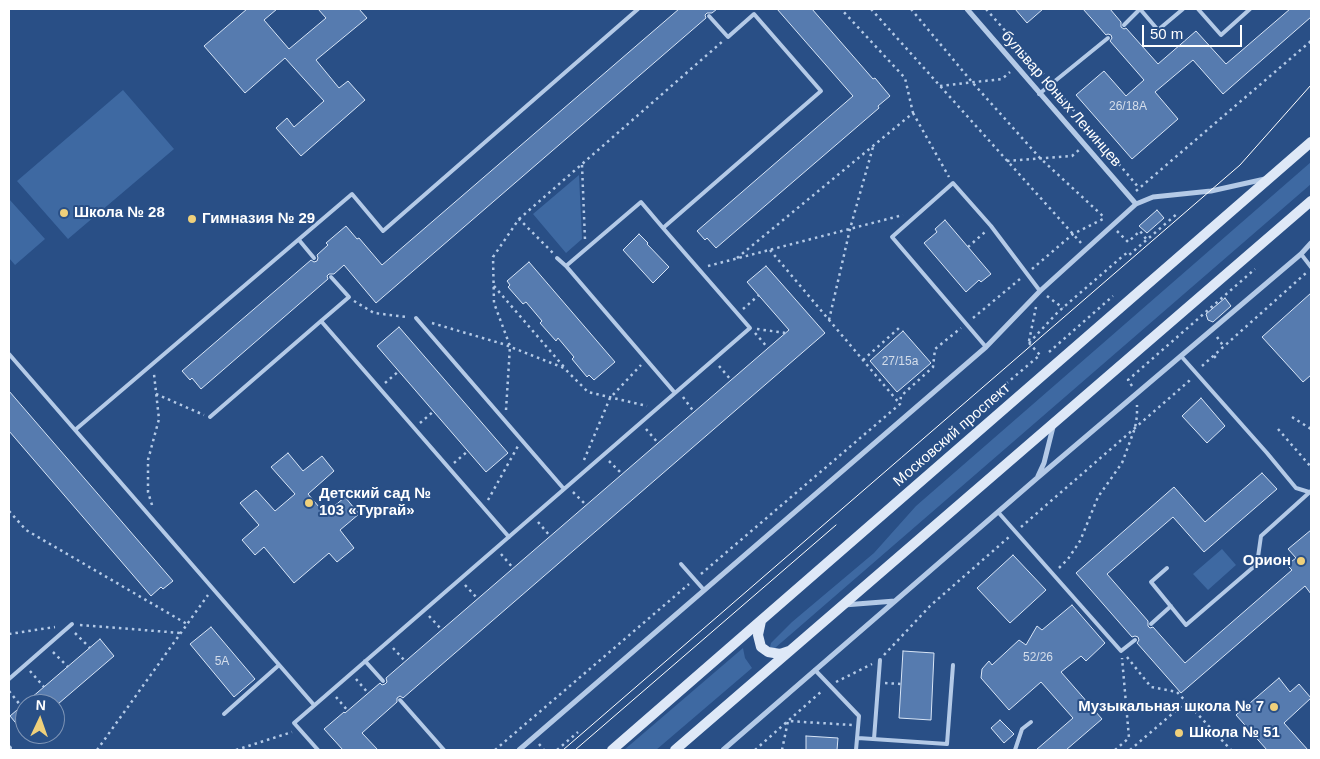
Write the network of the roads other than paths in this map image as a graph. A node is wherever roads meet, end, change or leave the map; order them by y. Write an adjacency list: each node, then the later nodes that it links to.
1 (638, 9): 16 (lane)
2 (967, 9): 10 (street, бульвар Юных Ленинцев)
3 (1140, 9): 4 (lane); 8 (lane)
4 (1183, 9)
5 (1198, 9): 6 (lane)
6 (1250, 9)
7 (709, 16): 15 (lane)
8 (1124, 25)
9 (1108, 38): 10 (lane)
10 (1039, 94): 14 (street, бульвар Юных Ленинцев)
11 (1311, 142): 12 (main road, Московский проспект)
12 (1270, 178): 14 (street); 45 (main road, Московский проспект)
13 (1311, 201): 32 (main road)
14 (1136, 204): 24 (street)
15 (663, 228): 21 (lane); 30 (lane)
16 (299, 240): 19 (lane); 33 (lane)
17 (1311, 244): 18 (street)
18 (1301, 254): 22 (lane); 29 (street)
19 (314, 258)
20 (557, 258): 21 (lane)
21 (566, 266): 30 (lane)
22 (1311, 268)
23 (331, 277): 26 (lane)
24 (1040, 291): 27 (street); 27 (lane)
25 (416, 318): 35 (lane)
26 (321, 321): 31 (lane); 38 (lane)
27 (986, 347): 41 (street)
28 (9, 354): 33 (lane)
29 (1181, 356): 34 (street); 36 (lane)
30 (676, 392): 35 (lane)
31 (210, 418)
32 (1054, 423): 34 (street); 43 (main road)
33 (75, 430): 52 (lane)
34 (1036, 479): 37 (street)
35 (566, 487): 38 (lane)
36 (1310, 492): 44 (lane)
37 (998, 512): 42 (street); 48 (lane)
38 (509, 537): 51 (lane)
39 (681, 564): 41 (lane)
40 (1167, 568): 44 (lane)
41 (704, 590): 65 (street)
42 (895, 601): 43 (street); 54 (street)
43 (844, 605): 49 (main road)
44 (1171, 606): 46 (lane)
45 (761, 621): 49 (main road); 66 (main road, Московский проспект)
46 (1151, 624)
47 (71, 625): 55 (lane)
48 (1135, 640)
49 (791, 650): 67 (main road)
50 (880, 660): 62 (lane)
51 (365, 661): 56 (lane); 58 (lane)
52 (278, 665): 58 (lane); 59 (lane)
53 (953, 665): 62 (lane)
54 (815, 670): 61 (lane); 68 (street)
55 (9, 679)
56 (383, 681)
57 (400, 700): 64 (lane)
58 (314, 705): 63 (lane)
59 (224, 714)
60 (1031, 722): 70 (lane)
61 (858, 738): 62 (lane); 69 (lane)
62 (874, 739)
63 (318, 750)
64 (444, 750)
65 (519, 750)
66 (612, 750)
67 (675, 750)
68 (723, 750)
69 (856, 750)
70 (1015, 750)

